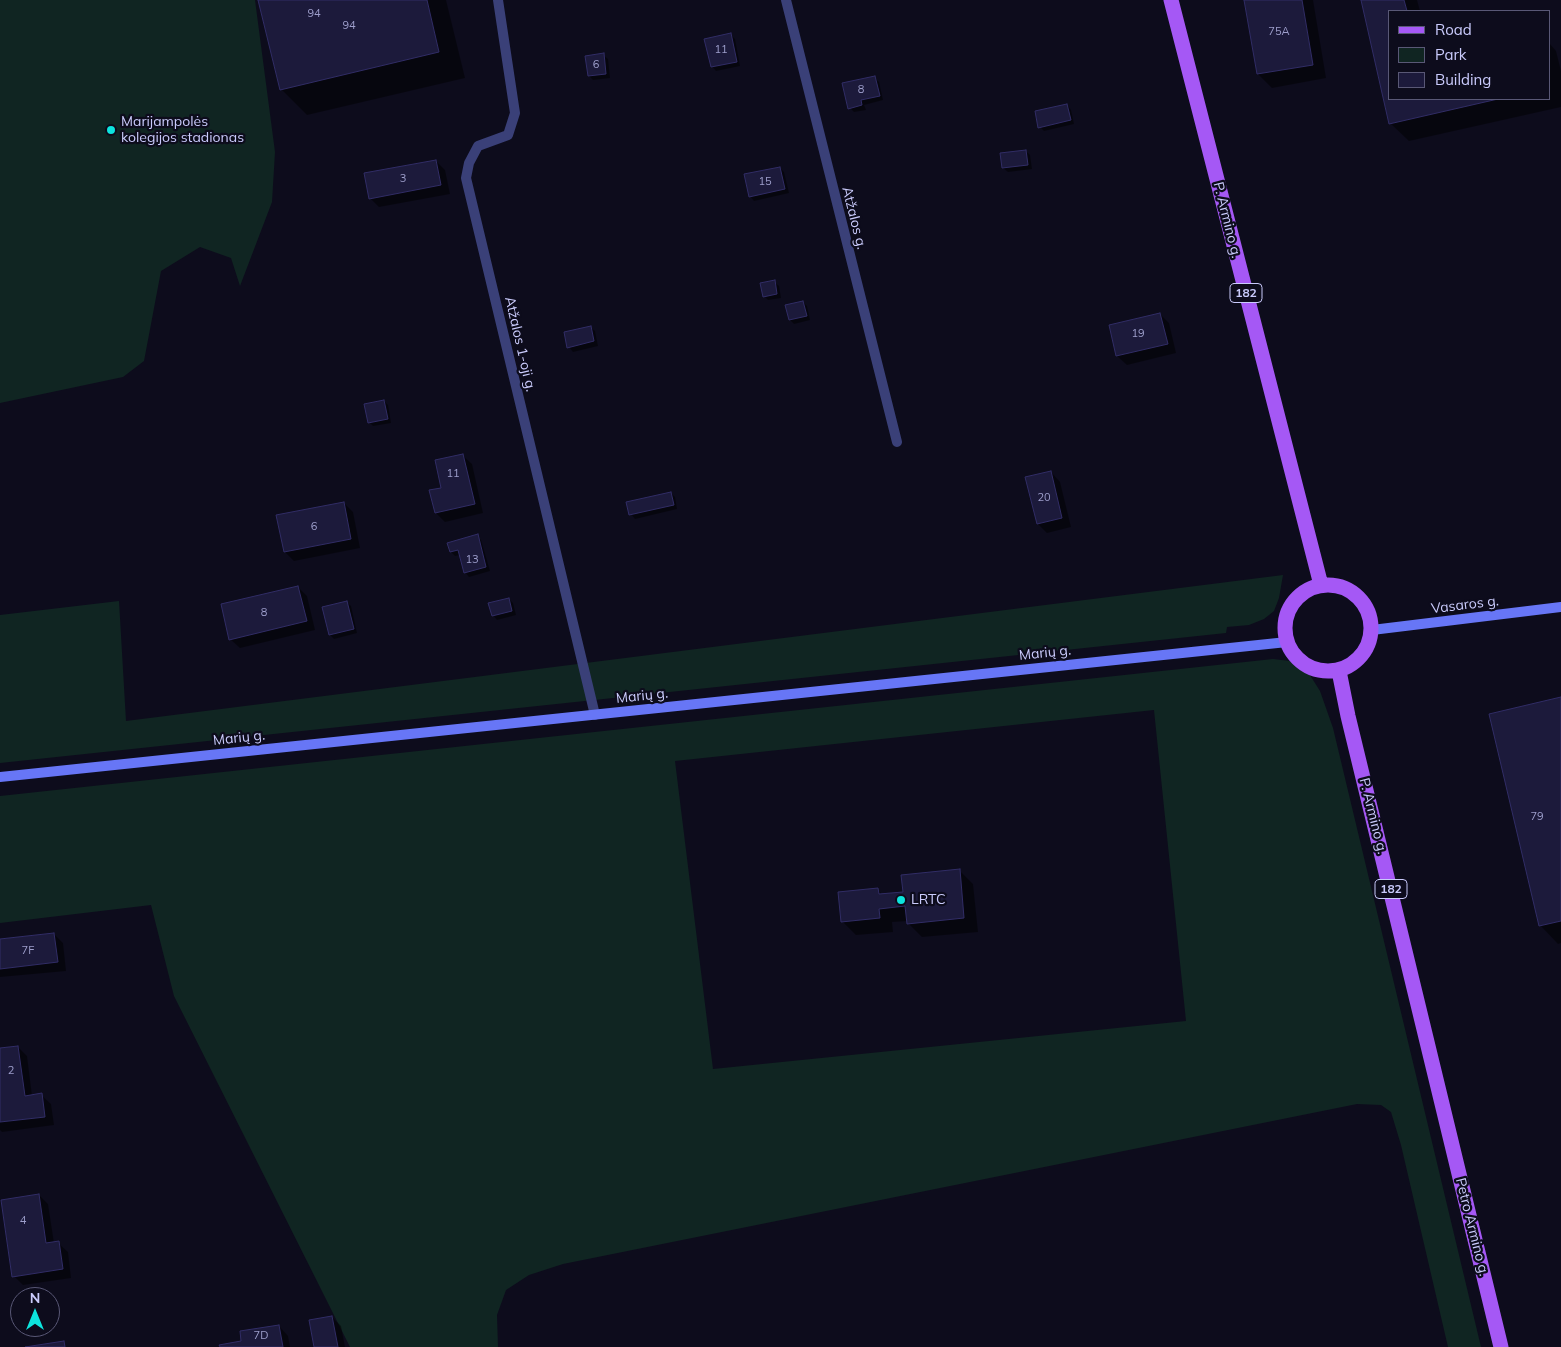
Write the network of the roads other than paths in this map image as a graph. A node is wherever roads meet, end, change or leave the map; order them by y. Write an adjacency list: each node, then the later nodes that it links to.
1 (498, 0): 10 (street, Atžalos 1-oji g.)
2 (786, 0): 4 (street, Atžalos g.)
3 (1171, 0): 5 (main road, P. Armino g. / 182)
4 (896, 442)
5 (1321, 585): 7 (main road); 8 (main road)
6 (1561, 607): 7 (street, Vasaros g.)
7 (1372, 630): 9 (main road)
8 (1286, 642): 9 (main road); 10 (street, Marių g.)
9 (1339, 671): 12 (main road, P. Armino g. / 182)
10 (595, 715): 11 (street, Marių g.)
11 (0, 777)
12 (1442, 1108): 13 (main road, Petro Armino g. / 182)
13 (1501, 1347)

